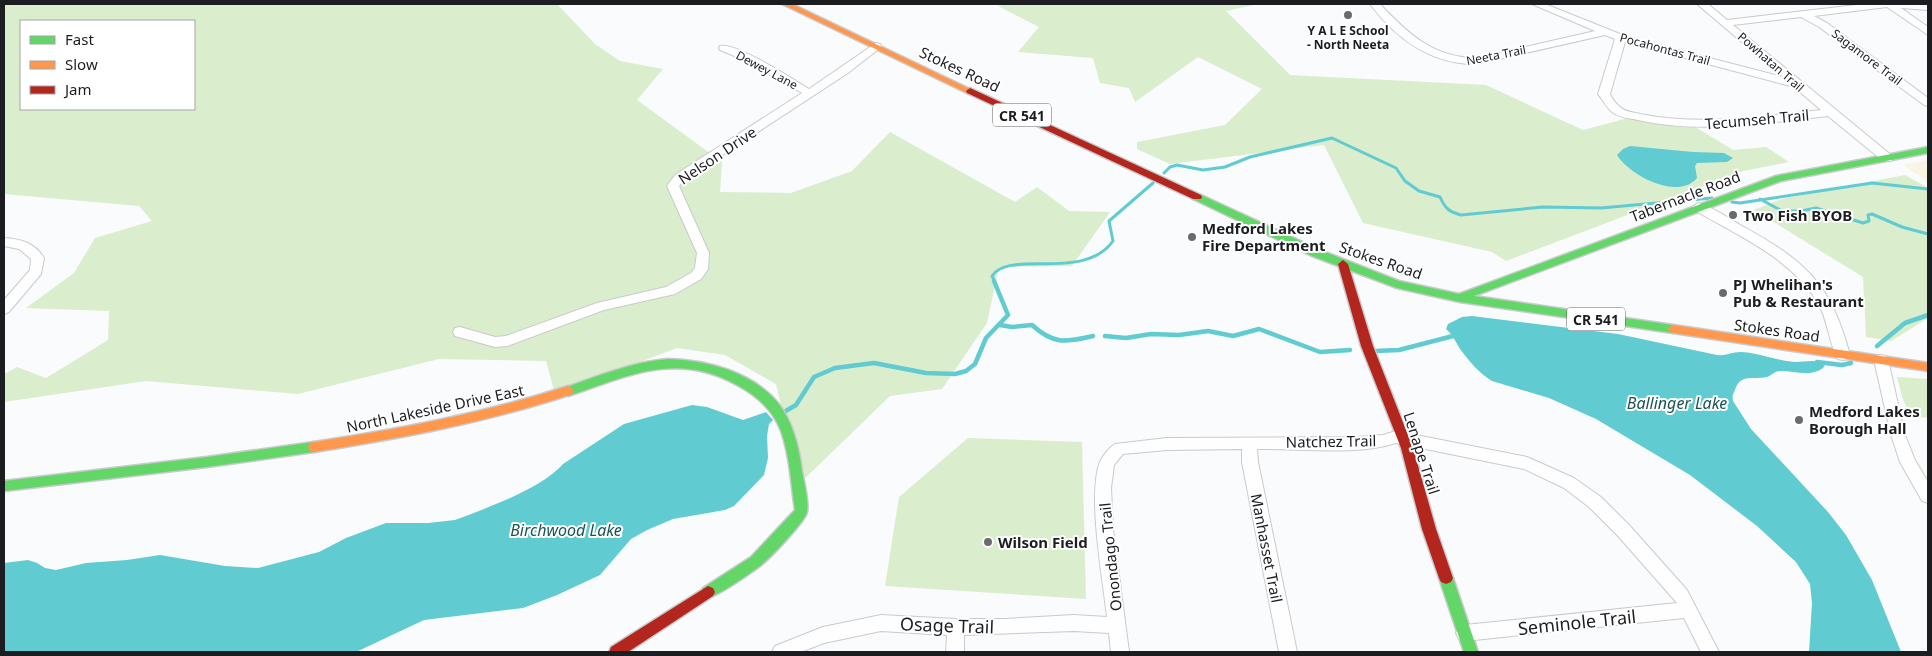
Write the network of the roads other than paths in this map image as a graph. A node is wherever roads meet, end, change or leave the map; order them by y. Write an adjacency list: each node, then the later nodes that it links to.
1 (786, 4): 12 (main road, Stokes Road / CR 541)
2 (1374, 4): 9 (street, Neeta Trail)
3 (1537, 4): 9 (street, Pocahontas Trail)
4 (1702, 4): 8 (street, Powhatan Trail)
5 (1889, 4): 6 (street); 7 (street); 10 (street)
6 (1928, 8)
7 (1803, 14): 8 (street); 16 (street, Sagamore Trail)
8 (1726, 23): 14 (street, Powhatan Trail)
9 (1606, 32): 11 (street, Pocahontas Trail)
10 (1928, 32)
11 (1621, 38): 14 (street, Pocahontas Trail); 17 (street, Tecumseh Trail)
12 (876, 46): 15 (street, Nelson Drive); 22 (main road, Stokes Road / CR 541)
13 (724, 48): 15 (street, Dewey Lane)
14 (1796, 84): 17 (street, Powhatan Trail)
15 (809, 92): 25 (street, Nelson Drive)
16 (1928, 103)
17 (1830, 112): 19 (street, Powhatan Trail)
18 (1928, 150): 19 (main road, Tabernacle Road)
19 (1887, 158): 20 (main road, Tabernacle Road)
20 (1698, 207): 23 (main road, Tabernacle Road); 26 (street)
21 (4, 242): 24 (street)
22 (1343, 264): 23 (main road, Stokes Road / CR 541); 29 (main road, Lenape Trail)
23 (1460, 298): 26 (main road, Stokes Road / CR 541)
24 (4, 309)
25 (460, 332)
26 (1843, 355): 27 (main road, Stokes Road / CR 541)
27 (1881, 360): 28 (main road, Stokes Road / CR 541); 33 (street)
28 (1928, 366)
29 (1404, 437): 30 (street, Natchez Trail); 34 (street, Natchez Trail); 37 (main road, Lenape Trail)
30 (1249, 443): 31 (street, Natchez Trail); 42 (street, Manhasset Trail)
31 (1107, 462): 35 (street, Onondago Trail)
32 (4, 486): 38 (main road, North Lakeside Drive East)
33 (1928, 496)
34 (1689, 610): 37 (street, Seminole Trail); 44 (street, Natchez Trail)
35 (1117, 625): 36 (street, Osage Trail); 41 (street, Onondago Trail)
36 (956, 627): 39 (street, Osage Trail); 40 (street)
37 (1466, 633): 43 (main road, Lenape Trail)
38 (616, 652)
39 (781, 652)
40 (955, 652)
41 (1120, 652)
42 (1288, 652)
43 (1471, 652)
44 (1710, 652)

